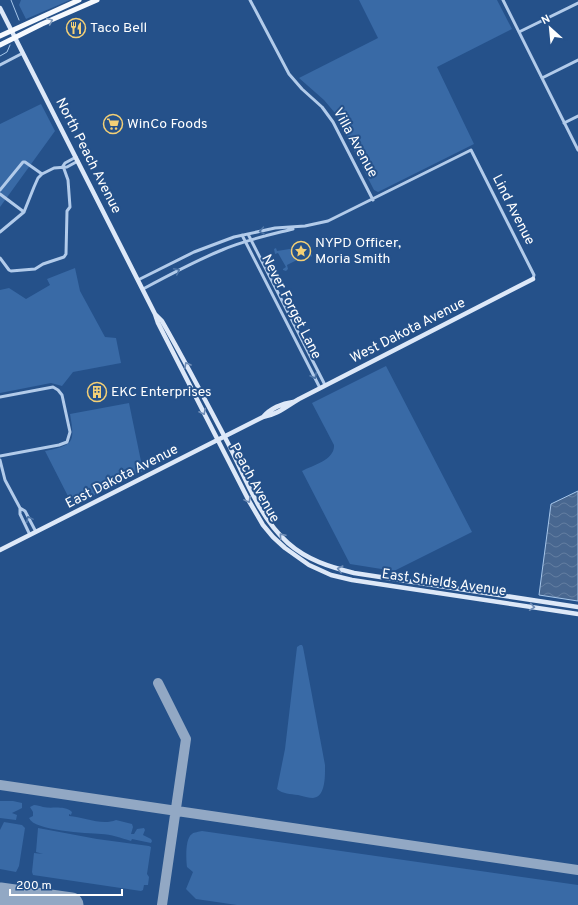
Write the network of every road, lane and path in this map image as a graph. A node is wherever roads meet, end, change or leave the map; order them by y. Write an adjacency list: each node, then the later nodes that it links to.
1 (80, 0): 7 (main road)
2 (97, 0): 10 (main road, one-way to 2)
3 (250, 0): 24 (street, Villa Avenue)
4 (503, 0): 8 (street)
5 (578, 2): 8 (street)
6 (0, 8): 7 (main road, North Peach Avenue)
7 (12, 31): 9 (main road); 10 (main road, North Peach Avenue)
8 (519, 32): 15 (street)
9 (0, 36)
10 (15, 37): 11 (main road); 12 (main road, North Peach Avenue)
11 (0, 45)
12 (23, 53): 14 (street); 19 (main road, North Peach Avenue)
13 (578, 60): 15 (street)
14 (0, 65)
15 (542, 78): 17 (street)
16 (578, 116): 17 (street)
17 (564, 123): 18 (street)
18 (578, 150)
19 (77, 159): 20 (street); 33 (main road, North Peach Avenue)
20 (63, 166): 21 (street); 32 (street)
21 (42, 174): 22 (street); 25 (street)
22 (0, 190)
23 (0, 194): 25 (street)
24 (372, 200): 26 (street); 34 (street, Lind Avenue)
25 (24, 212): 27 (street)
26 (300, 227): 28 (street, one-way to 28); 30 (street)
27 (0, 232)
28 (248, 234): 29 (street); 30 (street, Never Forget Lane)
29 (242, 235): 31 (street, Never Forget Lane); 33 (street)
30 (251, 239): 31 (street); 37 (street, Never Forget Lane)
31 (245, 242): 35 (street, one-way to 31); 38 (street, Never Forget Lane, one-way to 38)
32 (0, 258)
33 (138, 280): 35 (main road, North Peach Avenue)
34 (533, 280): 37 (main road, West Dakota Avenue)
35 (142, 289): 36 (main road, North Peach Avenue)
36 (155, 314): 40 (main road, North Peach Avenue, one-way to 36); 41 (main road, North Peach Avenue, one-way to 41)
37 (326, 385): 38 (main road, West Dakota Avenue)
38 (320, 388): 40 (main road, West Dakota Avenue)
39 (0, 397): 42 (street)
40 (224, 436): 41 (main road, West Dakota Avenue); 48 (main road, Peach Avenue, one-way to 40)
41 (217, 440): 45 (main road, East Dakota Avenue); 49 (main road, Peach Avenue, one-way to 49)
42 (0, 456)
43 (0, 460): 44 (street)
44 (20, 508): 45 (street, one-way to 44); 46 (street)
45 (36, 532): 46 (main road, East Dakota Avenue)
46 (30, 535): 47 (main road, East Dakota Avenue)
47 (0, 550)
48 (312, 560): 50 (main road, East Shields Avenue, one-way to 48)
49 (309, 565): 51 (main road, East Shields Avenue)
50 (369, 575): 51 (main road); 52 (main road, East Shields Avenue)
51 (368, 583): 53 (main road, East Shields Avenue, one-way to 53)
52 (578, 607)
53 (578, 614)

